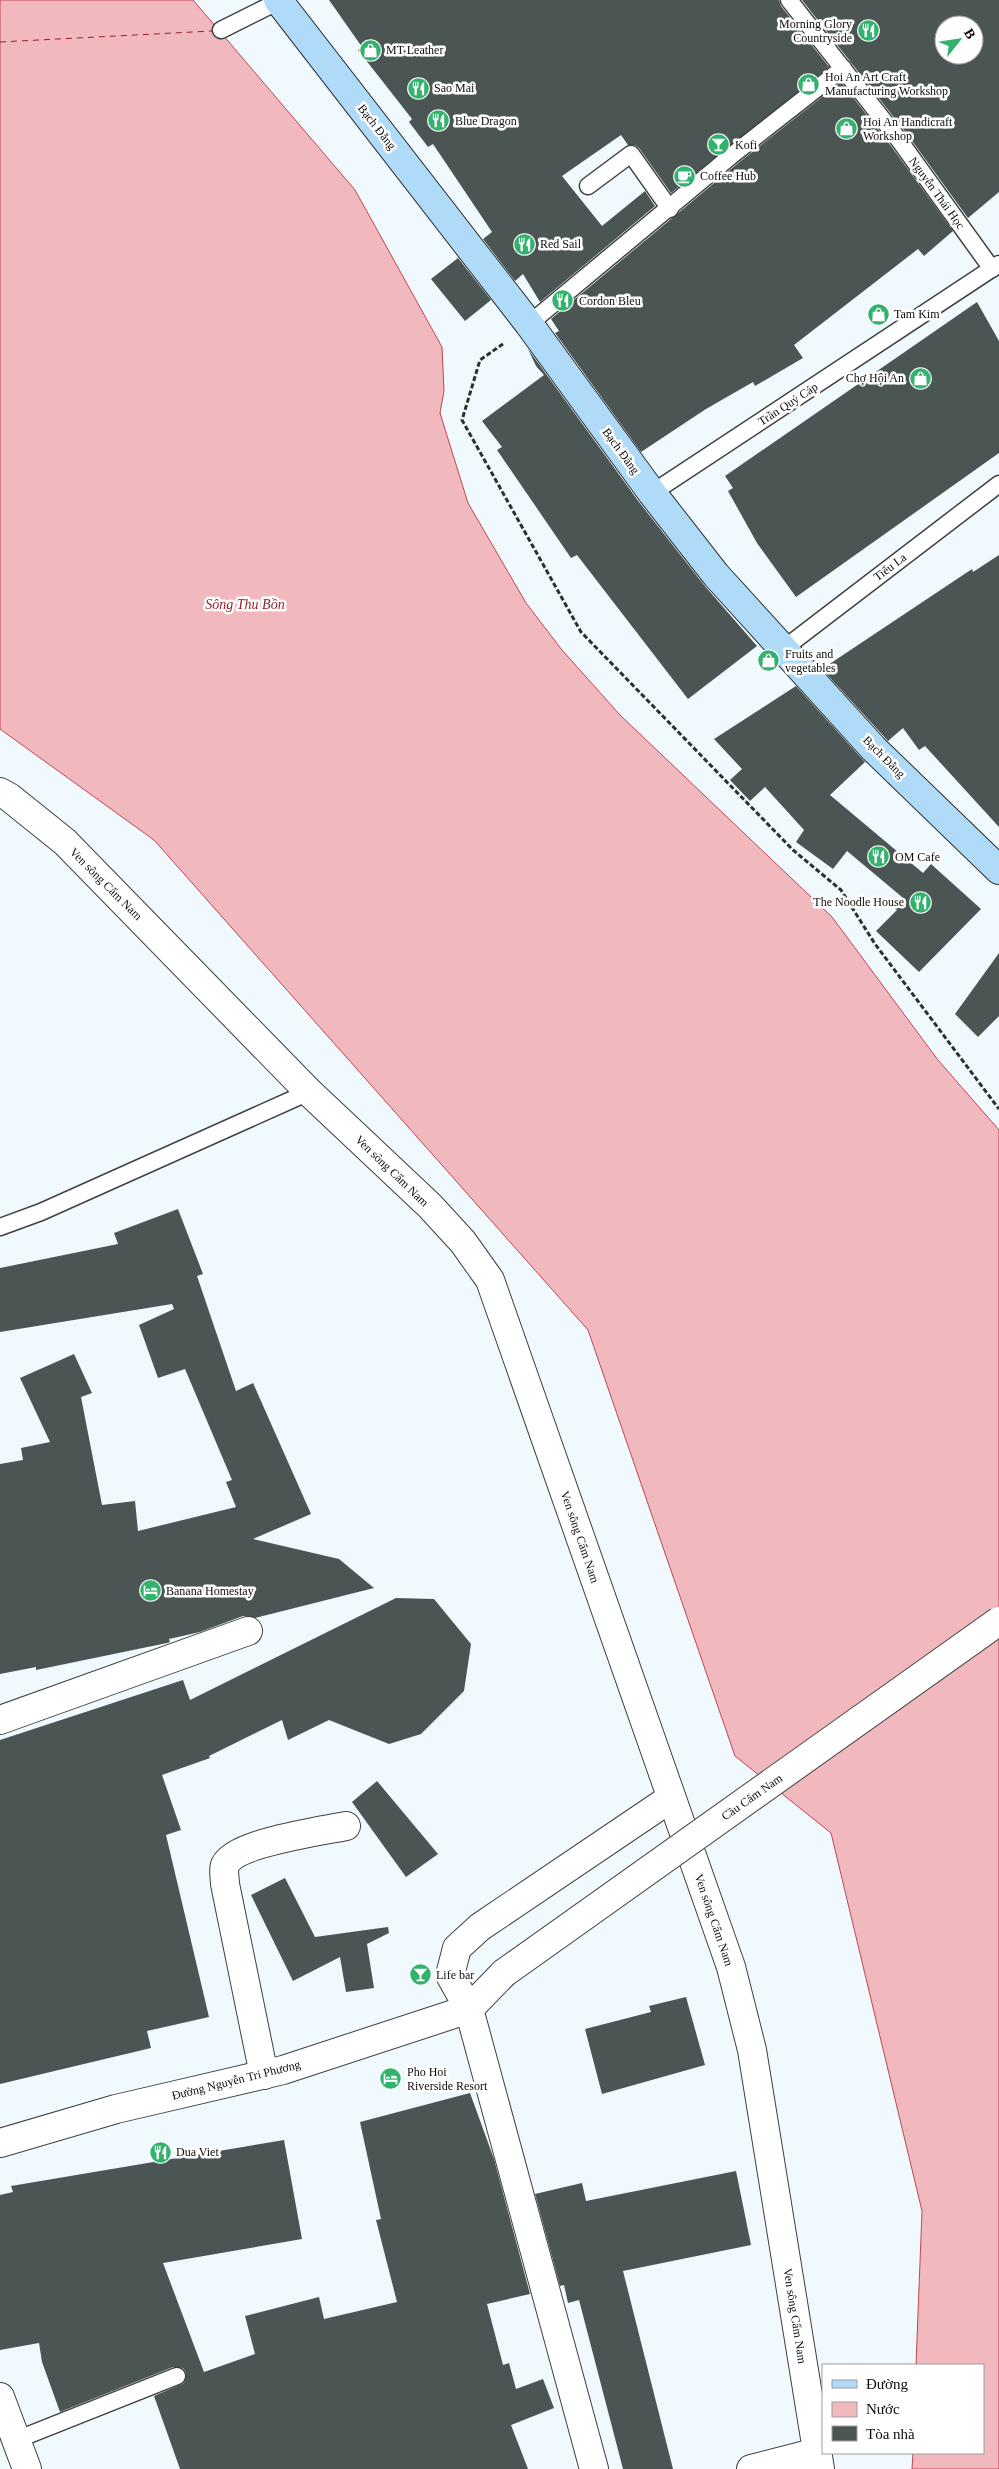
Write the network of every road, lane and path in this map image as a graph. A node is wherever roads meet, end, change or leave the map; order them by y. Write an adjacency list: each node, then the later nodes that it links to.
1 (789, 0): 4 (lane, Nguyễn Thái Học)
2 (279, 1): 3 (lane); 8 (street, Bạch Đằng)
3 (221, 30)
4 (843, 68): 6 (lane); 7 (lane, Nguyễn Thái Học)
5 (588, 186): 6 (lane)
6 (670, 209): 8 (lane)
7 (995, 267): 10 (lane, Trần Quý Cáp)
8 (529, 324): 10 (street, Bạch Đằng); 15 (path)
9 (999, 484): 11 (lane, Tiểu La)
10 (652, 493): 11 (street, Bạch Đằng)
11 (782, 650): 13 (street, Bạch Đằng)
12 (0, 792): 14 (street, Ven sông Cẩm Nam)
13 (999, 870)
14 (309, 1092): 16 (lane); 20 (street, Ven sông Cẩm Nam)
15 (999, 1109)
16 (0, 1227)
17 (999, 1621): 22 (street, Cầu Cẩm Nam, bridge)
18 (248, 1630): 19 (street)
19 (0, 1720)
20 (672, 1798): 22 (street); 28 (street, Ven sông Cẩm Nam)
21 (346, 1826): 23 (street)
22 (469, 2009): 23 (street, Đường Nguyễn Tri Phương); 30 (street)
23 (264, 2074): 24 (street, Đường Nguyễn Tri Phương)
24 (0, 2143)
25 (177, 2376): 27 (lane)
26 (0, 2397): 27 (street)
27 (16, 2440): 29 (street)
28 (818, 2460): 31 (street)
29 (28, 2469)
30 (594, 2469)
31 (751, 2469)

